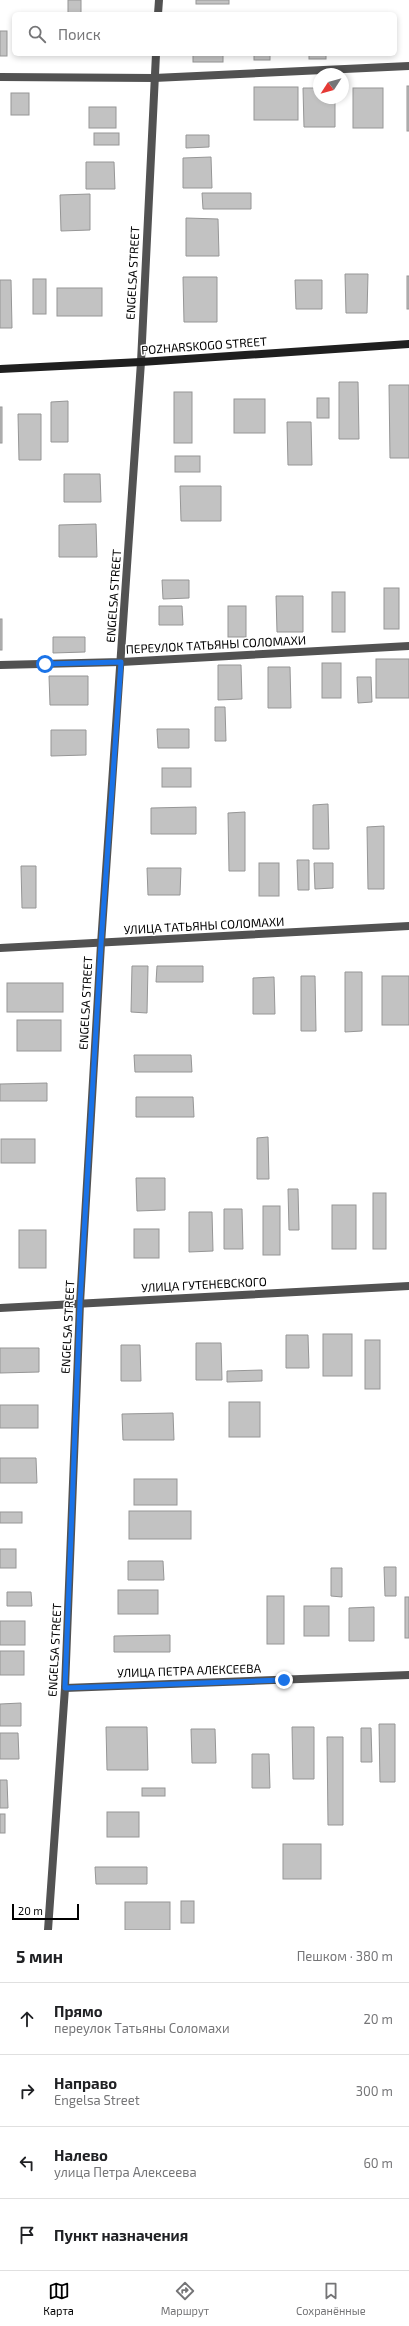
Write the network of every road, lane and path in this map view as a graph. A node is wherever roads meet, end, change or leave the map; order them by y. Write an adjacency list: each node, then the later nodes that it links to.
1 (159, 0): 2 (street)
2 (158, 12)
3 (156, 56): 6 (street, ENGELSA STREET)
4 (409, 66): 6 (street)
5 (0, 77): 6 (street)
6 (154, 78): 8 (street, ENGELSA STREET)
7 (409, 344): 8 (street, POZHARSKOGO STREET)
8 (141, 362): 9 (street, POZHARSKOGO STREET); 11 (street, ENGELSA STREET)
9 (0, 369)
10 (409, 646): 11 (street, ПЕРЕУЛОК ТАТЬЯНЫ СОЛОМАХИ)
11 (121, 662): 12 (street, ПЕРЕУЛОК ТАТЬЯНЫ СОЛОМАХИ); 14 (street, ENGELSA STREET)
12 (0, 665)
13 (409, 926): 14 (street, УЛИЦА ТАТЬЯНЫ СОЛОМАХИ)
14 (101, 944): 15 (street, УЛИЦА ТАТЬЯНЫ СОЛОМАХИ); 17 (street, ENGELSA STREET)
15 (0, 948)
16 (409, 1286): 17 (street, УЛИЦА ГУТЕНЕВСКОГО)
17 (80, 1303): 18 (street, УЛИЦА ГУТЕНЕВСКОГО); 20 (street, ENGELSA STREET)
18 (0, 1308)
19 (409, 1675): 20 (street, УЛИЦА ПЕТРА АЛЕКСЕЕВА)
20 (65, 1688): 21 (street, ENGELSA STREET)
21 (48, 1930)

